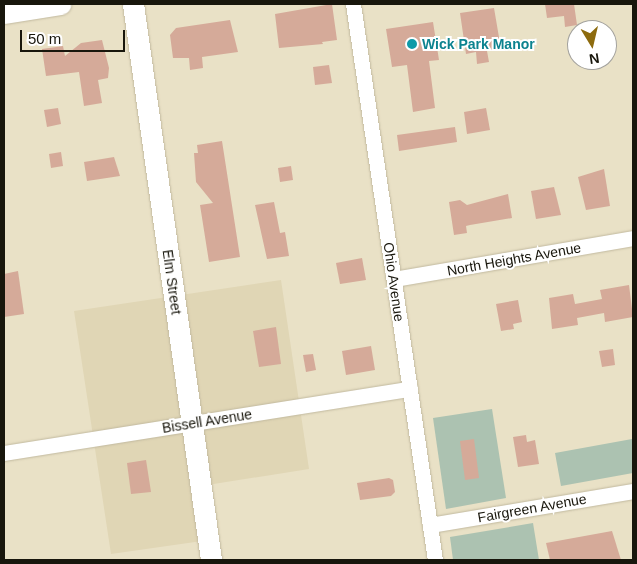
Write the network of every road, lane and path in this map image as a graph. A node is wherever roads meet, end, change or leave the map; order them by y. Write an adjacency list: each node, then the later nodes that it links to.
1 (60, 4): 4 (street)
2 (133, 4): 8 (street, Elm Street)
3 (353, 4): 6 (street, Ohio Avenue)
4 (4, 13)
5 (633, 238): 6 (street, North Heights Avenue)
6 (394, 280): 7 (street, Ohio Avenue)
7 (410, 389): 8 (street, Bissell Avenue); 11 (street, Ohio Avenue)
8 (192, 424): 9 (street, Bissell Avenue); 12 (street, Elm Street)
9 (4, 453)
10 (633, 490): 11 (street, Fairgreen Avenue)
11 (430, 526): 13 (street, Ohio Avenue)
12 (212, 560)
13 (435, 560)

